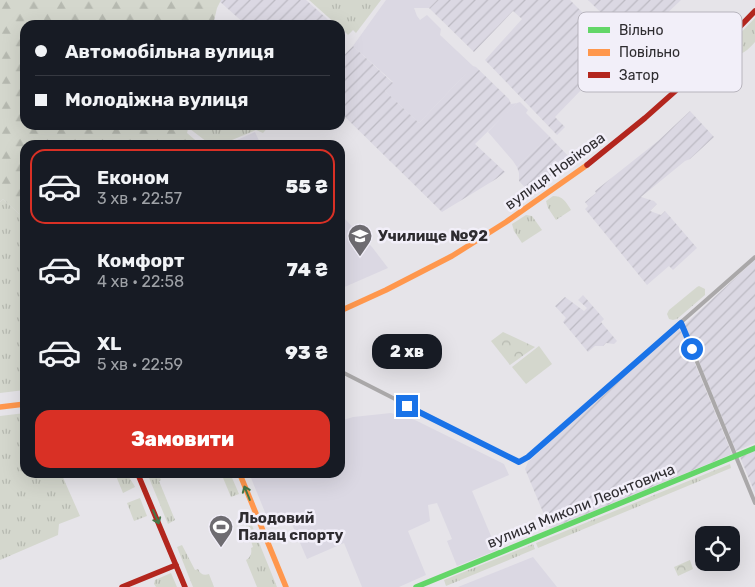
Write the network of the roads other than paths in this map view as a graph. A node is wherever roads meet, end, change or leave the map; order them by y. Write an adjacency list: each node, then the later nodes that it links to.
1 (755, 11): 2 (street, вулиця Новікова)
2 (742, 24)
3 (674, 92): 5 (street, вулиця Новікова)
4 (755, 257): 6 (street)
5 (345, 309)
6 (681, 323): 7 (street); 11 (street)
7 (345, 375)
8 (20, 405): 9 (street)
9 (0, 407)
10 (755, 448): 11 (street, вулиця Миколи Леонтовича)
11 (736, 456): 14 (street); 19 (street, вулиця Миколи Леонтовича)
12 (140, 478): 15 (street, one-way to 15)
13 (241, 478): 18 (street, one-way to 13)
14 (755, 503)
15 (176, 565): 16 (street); 17 (street)
16 (122, 587)
17 (185, 587)
18 (286, 587)
19 (416, 587)

